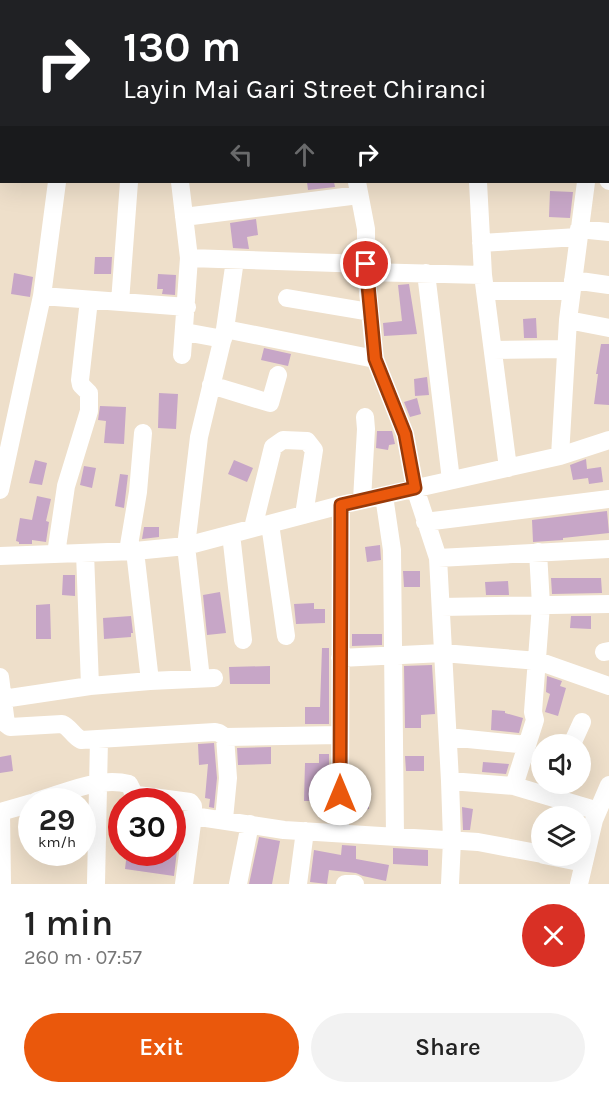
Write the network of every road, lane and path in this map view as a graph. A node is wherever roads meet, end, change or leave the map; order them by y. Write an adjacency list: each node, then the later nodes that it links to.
1 (57, 183): 18 (street)
2 (129, 183): 21 (street)
3 (180, 183): 7 (street)
4 (478, 183): 10 (street)
5 (586, 183): 9 (street)
6 (358, 188): 7 (street); 13 (street)
7 (184, 218): 11 (street)
8 (609, 232): 9 (street)
9 (579, 233): 10 (street); 17 (street)
10 (481, 243): 15 (street)
11 (189, 258): 12 (street); 22 (street)
12 (235, 260): 13 (street); 27 (street)
13 (366, 268): 14 (street); 23 (street)
14 (426, 273): 15 (street); 39 (street)
15 (484, 283): 17 (street); 29 (street)
16 (609, 285): 17 (street)
17 (572, 286): 24 (street)
18 (42, 296): 20 (street); 41 (street)
19 (287, 298): 23 (street)
20 (89, 300): 21 (street); 55 (street)
21 (120, 302): 22 (street)
22 (187, 307): 26 (street)
23 (370, 312): 31 (street)
24 (568, 320): 25 (street); 28 (street)
25 (609, 328)
26 (185, 332): 27 (street); 30 (street)
27 (224, 334): 31 (street); 33 (street)
28 (566, 349): 29 (street); 37 (street)
29 (493, 350): 38 (street)
30 (182, 355)
31 (375, 359): 40 (street)
32 (278, 375): 33 (street)
33 (211, 385): 50 (street)
34 (365, 417): 44 (street)
35 (143, 433): 52 (street)
36 (609, 440): 37 (street)
37 (560, 456): 38 (street)
38 (508, 468): 39 (street)
39 (451, 480): 40 (street)
40 (415, 488): 42 (street); 47 (street)
41 (0, 490)
42 (384, 495): 44 (street); 64 (street)
43 (609, 499): 47 (street)
44 (362, 500): 45 (street)
45 (341, 505): 46 (street); 65 (street)
46 (304, 515): 48 (street); 48 (street)
47 (425, 522): 57 (street)
48 (261, 526): 49 (street); 61 (street)
49 (231, 534): 50 (street); 62 (street)
50 (186, 546): 52 (street); 68 (street)
51 (609, 549): 53 (street)
52 (132, 551): 54 (street); 68 (street)
53 (538, 552): 57 (street); 59 (street)
54 (85, 553): 55 (street); 69 (street)
55 (56, 554): 56 (street)
56 (0, 556)
57 (438, 558): 60 (street)
58 (609, 604): 59 (street)
59 (541, 605): 60 (street); 66 (street)
60 (441, 607): 63 (street)
61 (286, 636)
62 (243, 640)
63 (443, 653): 64 (street); 66 (street); 76 (street)
64 (394, 654): 65 (street); 94 (street)
65 (340, 658): 74 (street)
66 (538, 661): 70 (street); 78 (street)
67 (0, 677): 71 (street)
68 (150, 681): 69 (street)
69 (90, 686): 71 (street)
70 (609, 686)
71 (3, 699): 77 (street)
72 (582, 722): 73 (street)
73 (577, 734)
74 (340, 735): 75 (street); 93 (street)
75 (225, 737): 77 (street); 89 (street)
76 (448, 737): 78 (street); 79 (street)
77 (99, 739): 80 (street)
78 (527, 745): 82 (street)
79 (450, 781): 82 (street); 95 (street)
80 (98, 783): 83 (street); 88 (street); 100 (street)
81 (609, 785): 90 (street)
82 (514, 786): 84 (street)
83 (81, 788)
84 (531, 788)
85 (559, 794): 90 (street)
86 (18, 807): 87 (street)
87 (1, 812): 99 (street)
88 (193, 816): 89 (street); 101 (street)
89 (224, 819): 91 (street)
90 (600, 819): 96 (street)
91 (250, 824): 92 (street); 102 (street)
92 (305, 831): 93 (street); 103 (street)
93 (340, 833): 94 (street)
94 (395, 836): 95 (street)
95 (452, 840): 97 (street); 106 (street)
96 (591, 844)
97 (531, 853)
98 (583, 866): 107 (street)
99 (2, 884)
100 (96, 884)
101 (184, 884)
102 (238, 884)
103 (298, 884)
104 (345, 884): 105 (street)
105 (355, 884)
106 (450, 884)
107 (579, 884)

